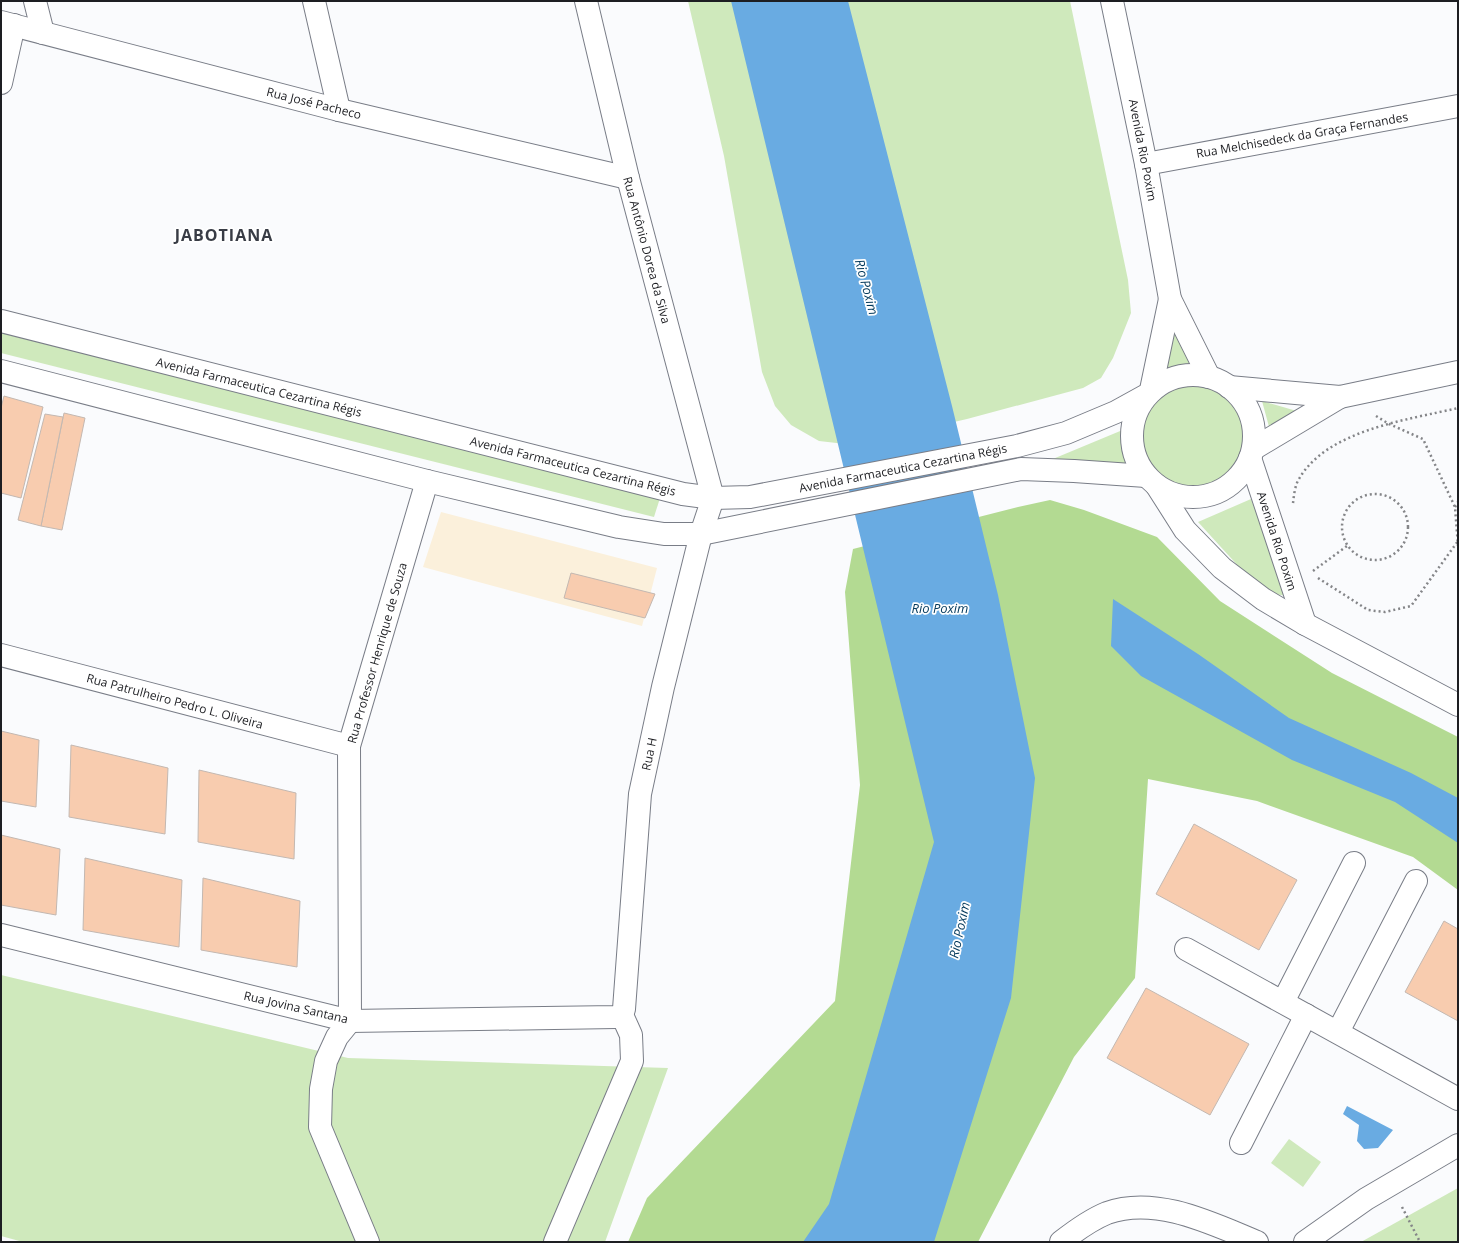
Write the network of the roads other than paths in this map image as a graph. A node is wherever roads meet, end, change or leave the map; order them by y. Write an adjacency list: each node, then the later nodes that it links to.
1 (36, 1): 6 (street)
2 (314, 1): 9 (street)
3 (586, 1): 11 (street, Rua Antônio Dorea da Silva)
4 (1112, 1): 10 (street, Avenida Rio Poxim)
5 (8, 24): 6 (street, Rua José Pacheco); 7 (street)
6 (43, 33): 9 (street, Rua José Pacheco)
7 (1, 83)
8 (1458, 106): 10 (street, Rua Melchisedeck da Graça Fernandes)
9 (339, 110): 11 (street, Rua José Pacheco)
10 (1146, 164): 12 (street, Avenida Rio Poxim)
11 (628, 178): 23 (street, Rua Antônio Dorea da Silva)
12 (1170, 300): 16 (street, Avenida Rio Poxim); 18 (street, Avenida Rio Poxim)
13 (1, 321): 23 (street, Avenida Farmaceutica Cezartina Régis)
14 (1, 371): 21 (street, Avenida Farmaceutica Cezartina Régis)
15 (1458, 372): 19 (street)
16 (1208, 377): 17 (street); 18 (street)
17 (1229, 386): 19 (street); 20 (street)
18 (1148, 393): 22 (street); 23 (street, Avenida Farmaceutica Cezartina Régis)
19 (1340, 397): 20 (street)
20 (1252, 454): 22 (street); 25 (street, Avenida Rio Poxim)
21 (427, 481): 24 (street, Avenida Farmaceutica Cezartina Régis); 28 (street, Rua Professor Henrique de Souza)
22 (1152, 481): 24 (street, Avenida Farmaceutica Cezartina Régis); 25 (street, Avenida Rio Poxim)
23 (712, 498): 24 (street, Rua H)
24 (701, 534): 34 (street, Rua H)
25 (1305, 624): 27 (street, Avenida Rio Poxim)
26 (1, 655): 28 (street, Rua Patrulheiro Pedro L. Oliveira)
27 (1458, 705)
28 (349, 746): 36 (street, Rua Professor Henrique de Souza)
29 (1354, 863): 33 (street)
30 (1416, 881): 37 (street)
31 (1, 935): 36 (street, Rua Jovina Santana)
32 (1186, 949): 33 (street)
33 (1283, 1002): 35 (street)
34 (622, 1015): 36 (street, Rua Jovina Santana); 42 (street)
35 (1306, 1015): 37 (street); 39 (street)
36 (350, 1021): 41 (street)
37 (1338, 1032): 38 (street)
38 (1458, 1099)
39 (1241, 1143)
40 (1458, 1145): 45 (street)
41 (368, 1242)
42 (555, 1242)
43 (1060, 1242): 44 (street)
44 (1257, 1242)
45 (1305, 1242)

